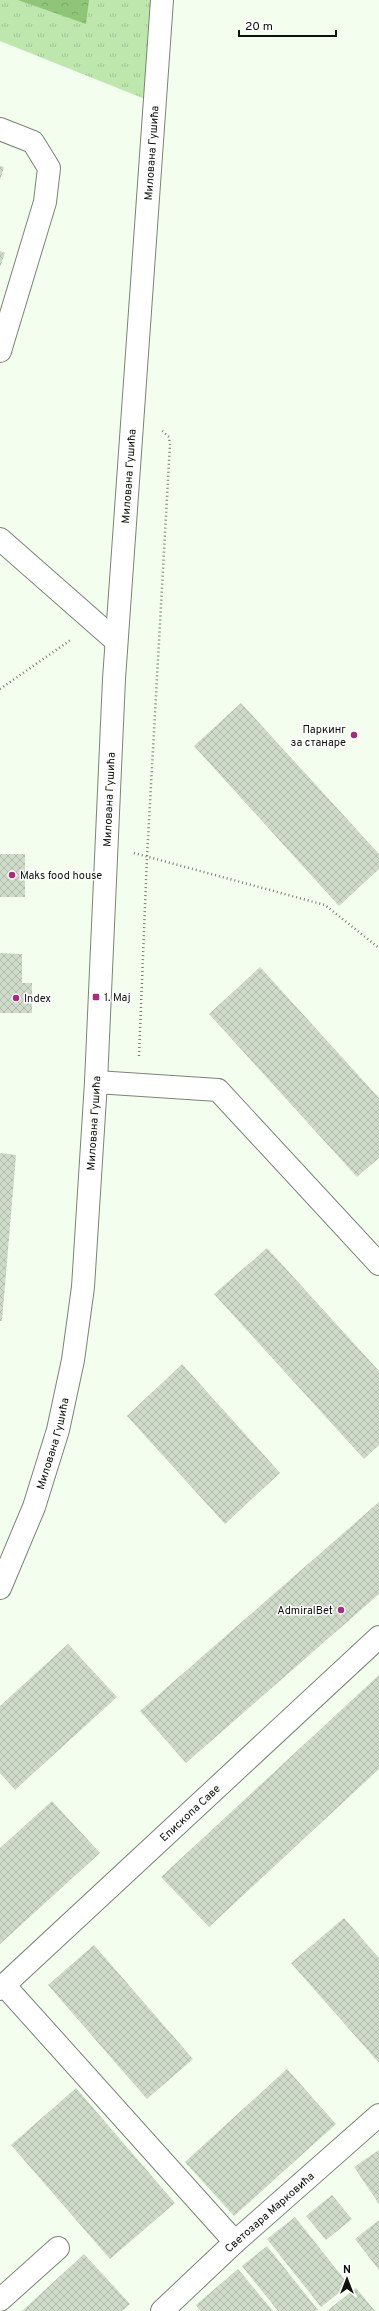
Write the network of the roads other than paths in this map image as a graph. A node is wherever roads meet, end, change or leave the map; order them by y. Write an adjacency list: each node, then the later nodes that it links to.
1 (162, 0): 5 (street, Милована Гушића)
2 (0, 129): 3 (street)
3 (0, 351)
4 (0, 539): 5 (street)
5 (116, 641): 6 (street, Милована Гушића)
6 (96, 1082): 7 (street); 8 (street, Милована Гушића)
7 (379, 1264)
8 (0, 1588)
9 (379, 1637): 10 (street, Епископа Саве)
10 (2, 1987): 12 (street)
11 (379, 2115): 12 (street, Светозара Марковића)
12 (235, 2242): 15 (street, Светозара Марковића)
13 (58, 2248): 14 (street)
14 (0, 2300)
15 (162, 2311)

